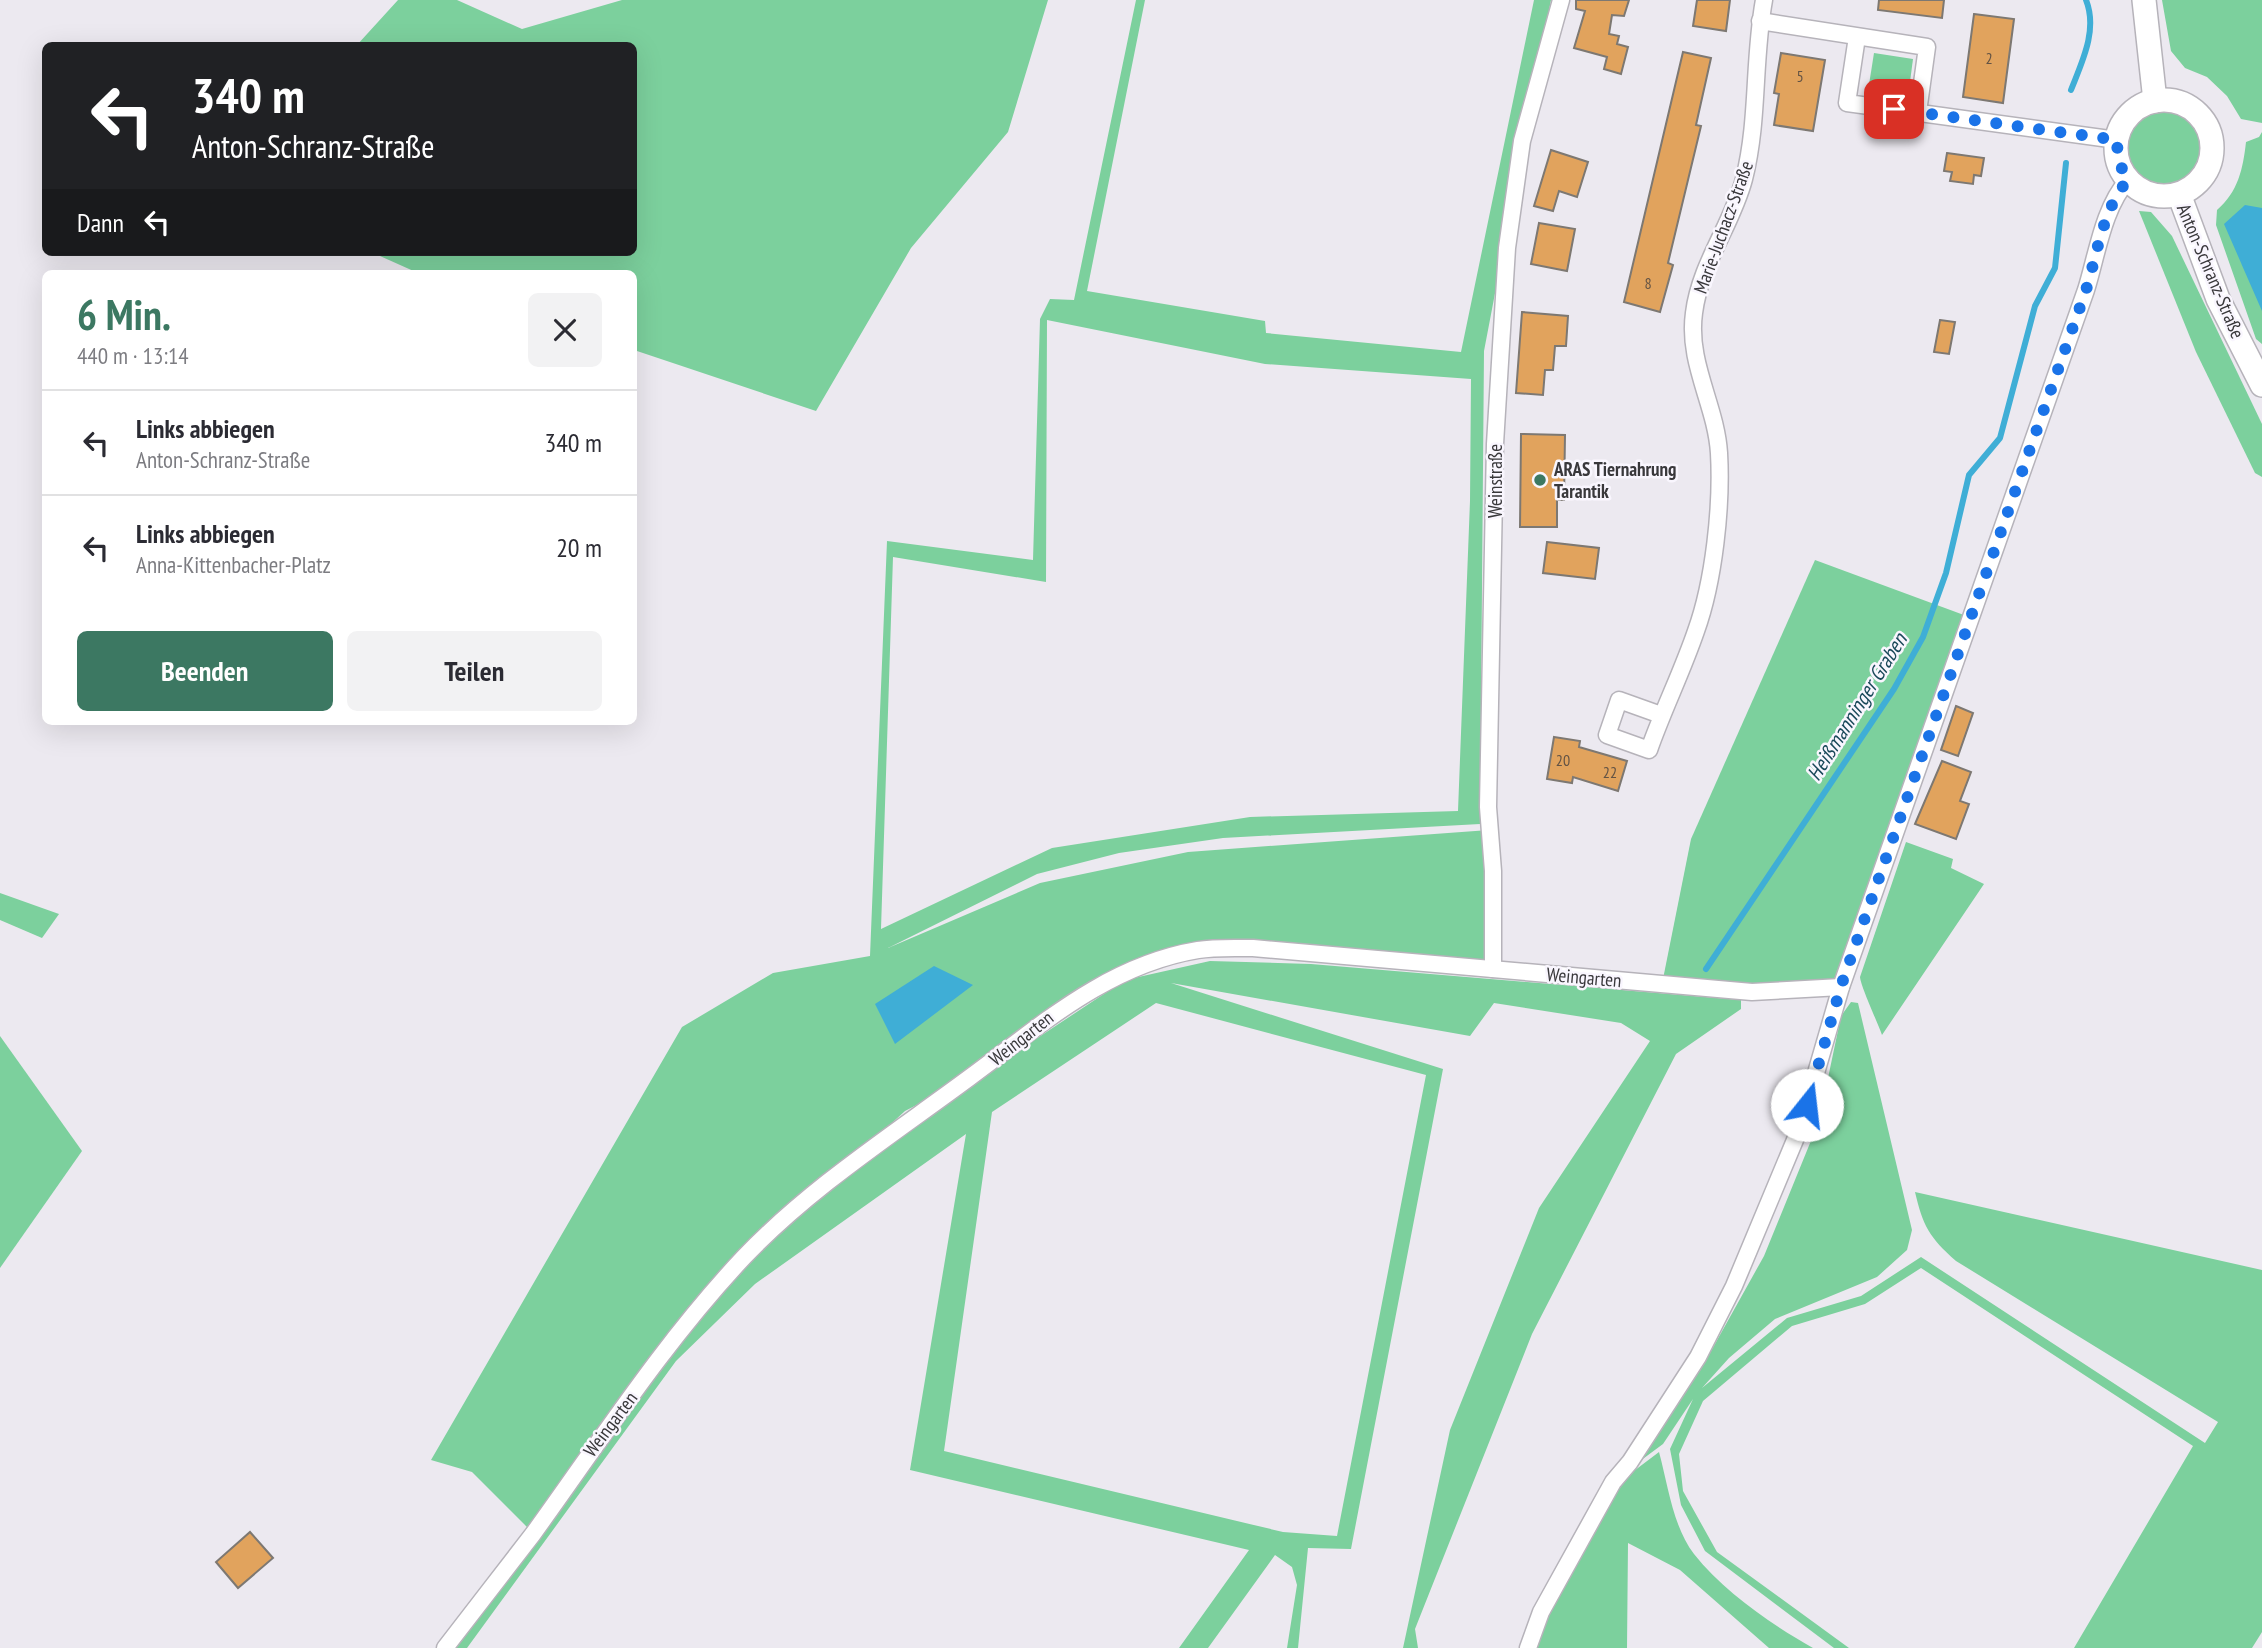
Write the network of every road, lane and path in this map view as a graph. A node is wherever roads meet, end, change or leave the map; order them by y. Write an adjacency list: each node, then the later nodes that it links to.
1 (1561, 0): 13 (street, Weinstraße)
2 (1764, 0): 4 (street, Marie-Juchacz-Straße)
3 (2144, 0): 6 (main road)
4 (1760, 21): 5 (street); 12 (street, Marie-Juchacz-Straße)
5 (1857, 37): 7 (street); 7 (street)
6 (2155, 100): 8 (main road); 10 (main road, Anton-Schranz-Straße)
7 (1918, 112): 8 (street)
8 (2117, 140): 9 (main road)
9 (2128, 180): 10 (main road, Anton-Schranz-Straße); 14 (street)
10 (2179, 194): 11 (main road, Anton-Schranz-Straße)
11 (2262, 385)
12 (1661, 715)
13 (1493, 969): 14 (street, Weingarten); 15 (street, Weingarten)
14 (1841, 986): 16 (street)
15 (445, 1648)
16 (1528, 1648)

